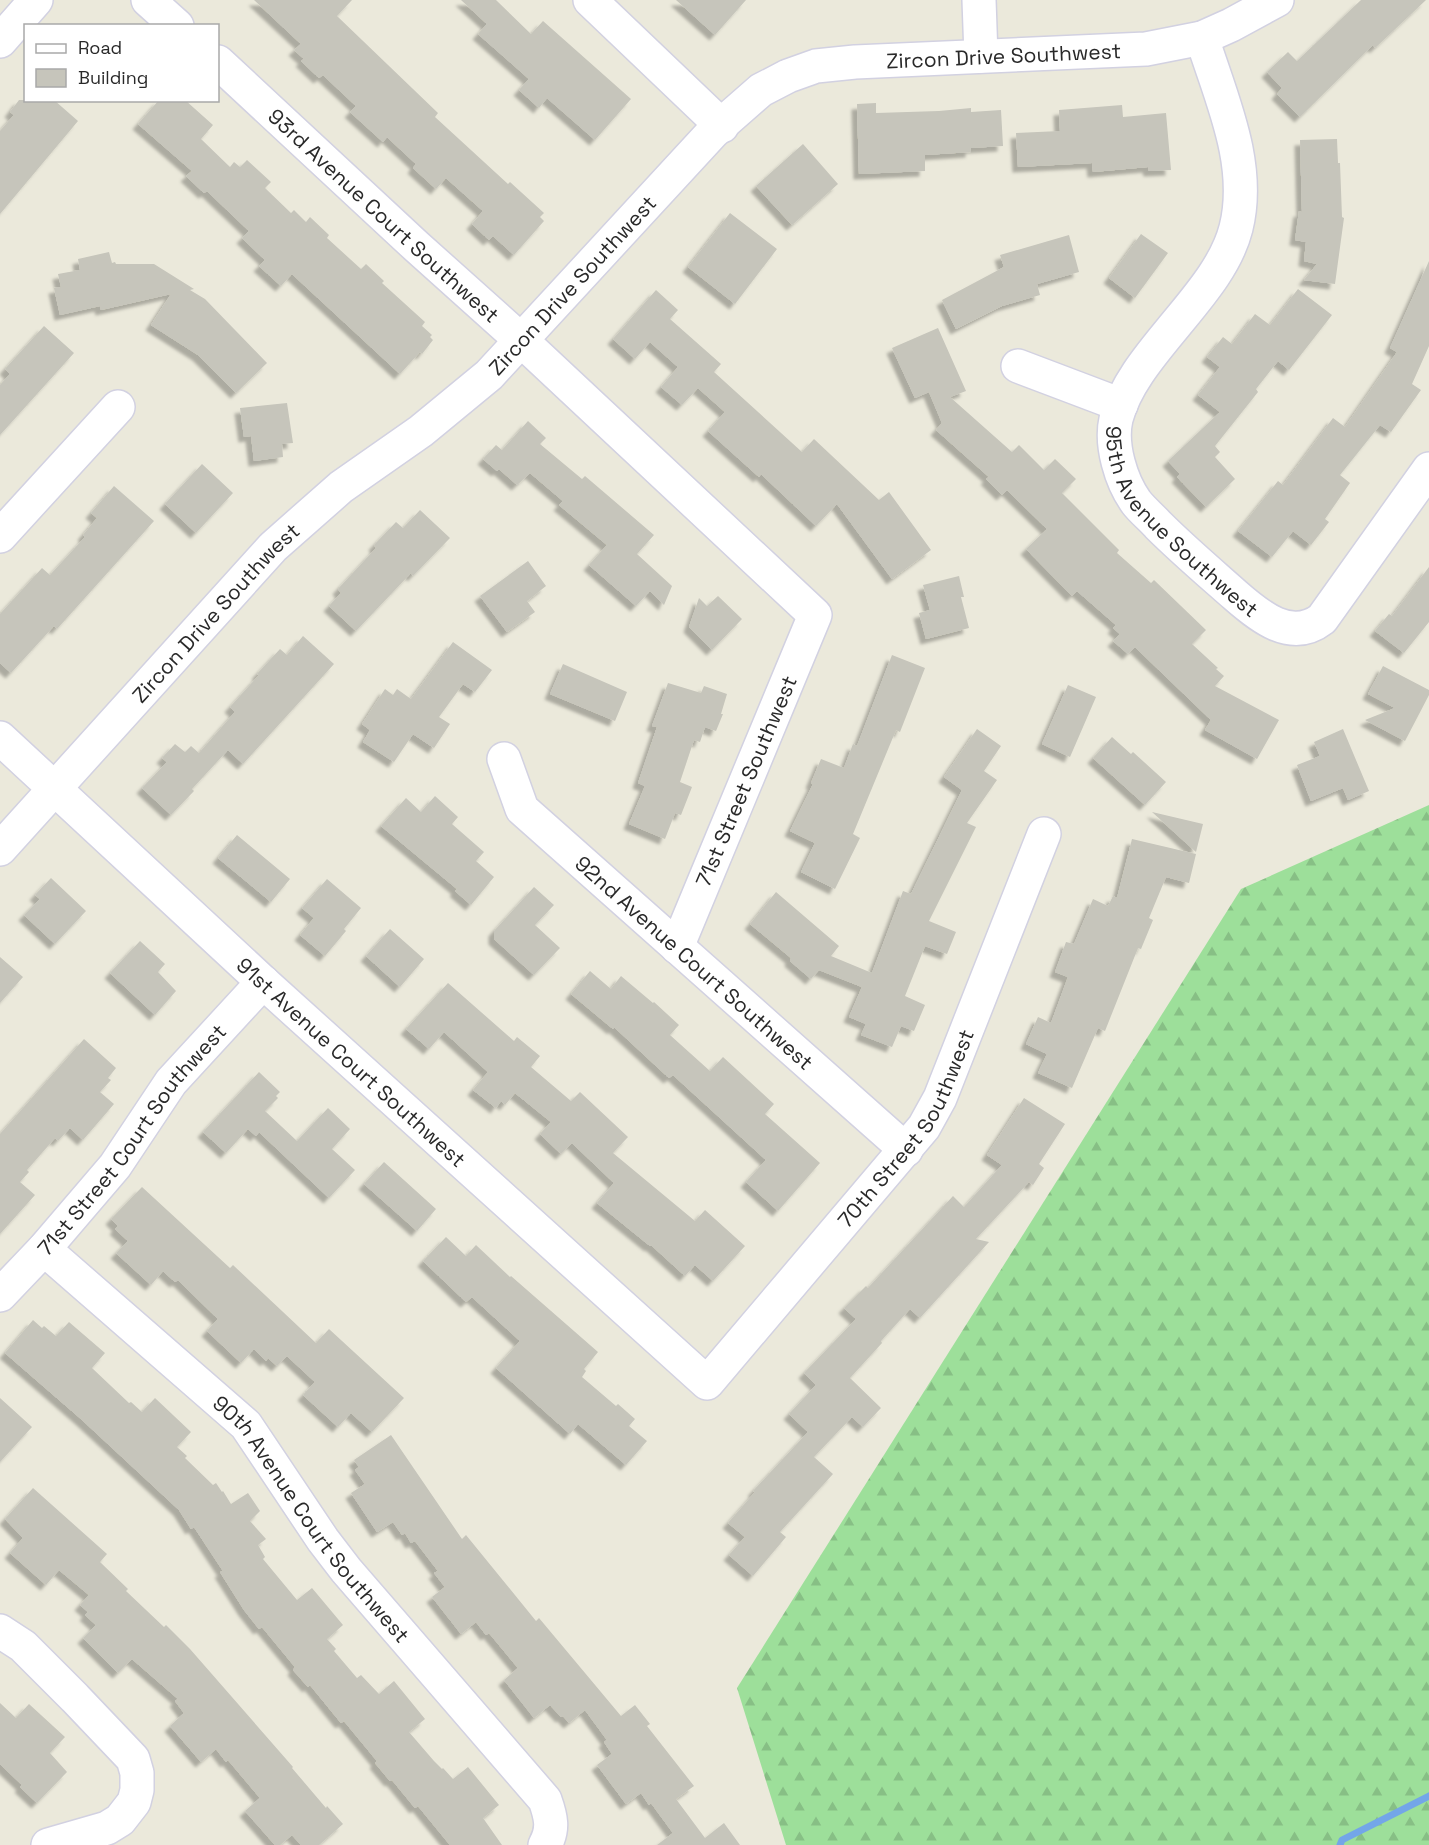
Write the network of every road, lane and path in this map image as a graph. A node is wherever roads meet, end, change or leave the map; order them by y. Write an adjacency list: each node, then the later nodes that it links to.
1 (36, 0): 8 (street)
2 (148, 0): 6 (street)
3 (590, 0): 11 (street)
4 (979, 0): 9 (street)
5 (1276, 0): 7 (street, Zircon Drive Southwest)
6 (175, 24)
7 (1202, 38): 9 (street, Zircon Drive Southwest); 14 (street)
8 (0, 41)
9 (981, 56): 11 (street, Zircon Drive Southwest)
10 (219, 63): 12 (street, 93rd Avenue Court Southwest)
11 (722, 126): 12 (street, Zircon Drive Southwest)
12 (522, 341): 18 (street, 93rd Avenue Court Southwest); 21 (street, Zircon Drive Southwest)
13 (1018, 366): 14 (street, 95th Avenue Southwest)
14 (1121, 405): 16 (street, 95th Avenue Southwest)
15 (118, 407): 17 (street)
16 (1429, 469)
17 (0, 536)
18 (815, 615): 24 (street, 71st Street Southwest)
19 (0, 738): 21 (street, 91st Avenue Court Southwest)
20 (504, 759): 24 (street, 92nd Avenue Court Southwest)
21 (55, 789): 23 (street, Zircon Drive Southwest); 25 (street, 91st Avenue Court Southwest)
22 (1044, 834): 26 (street, 70th Street Southwest)
23 (0, 849)
24 (677, 947): 26 (street, 92nd Avenue Court Southwest)
25 (263, 982): 27 (street, 71st Street Court Southwest); 29 (street, 91st Avenue Court Southwest)
26 (906, 1150): 29 (street, 70th Street Southwest)
27 (44, 1249): 28 (street, 71st Street Court Southwest); 31 (street, 90th Avenue Court Southwest)
28 (0, 1295)
29 (707, 1383)
30 (0, 1631): 32 (street)
31 (548, 1831)
32 (48, 1845)

